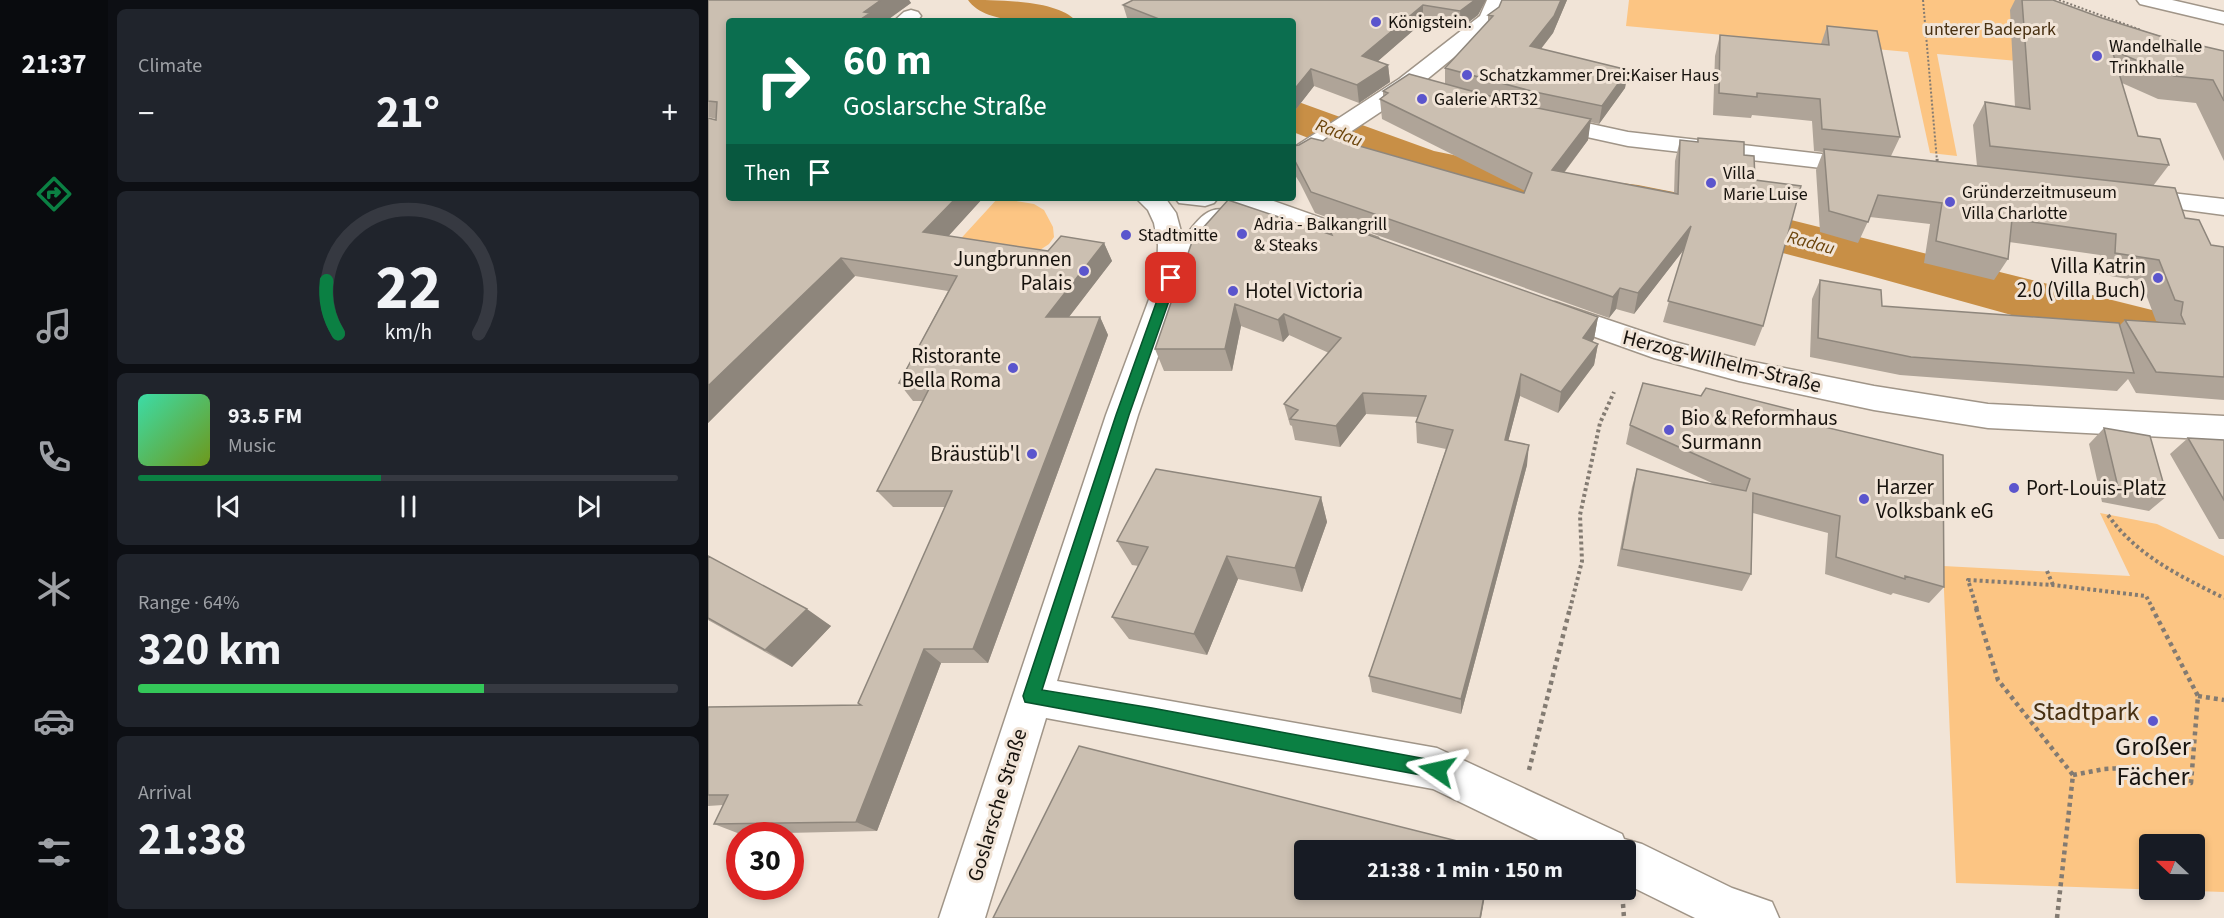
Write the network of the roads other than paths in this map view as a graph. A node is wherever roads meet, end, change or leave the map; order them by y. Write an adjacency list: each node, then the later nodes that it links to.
1 (1497, 0): 5 (street)
2 (2147, 0): 3 (street)
3 (2224, 18)
4 (1519, 114): 6 (street)
5 (1296, 157)
6 (1939, 175)
7 (2113, 195): 11 (street)
8 (1152, 201): 13 (street)
9 (1232, 201): 13 (street, Goslarsche Straße)
10 (1249, 201): 12 (street)
11 (2224, 207)
12 (1398, 255)
13 (1171, 278): 16 (street, Goslarsche Straße)
14 (1531, 303): 15 (street, Herzog-Wilhelm-Straße)
15 (2224, 429)
16 (1031, 696): 17 (street); 19 (street, Goslarsche Straße)
17 (1584, 840)
18 (1636, 865): 20 (street)
19 (962, 918)
20 (1756, 918)

